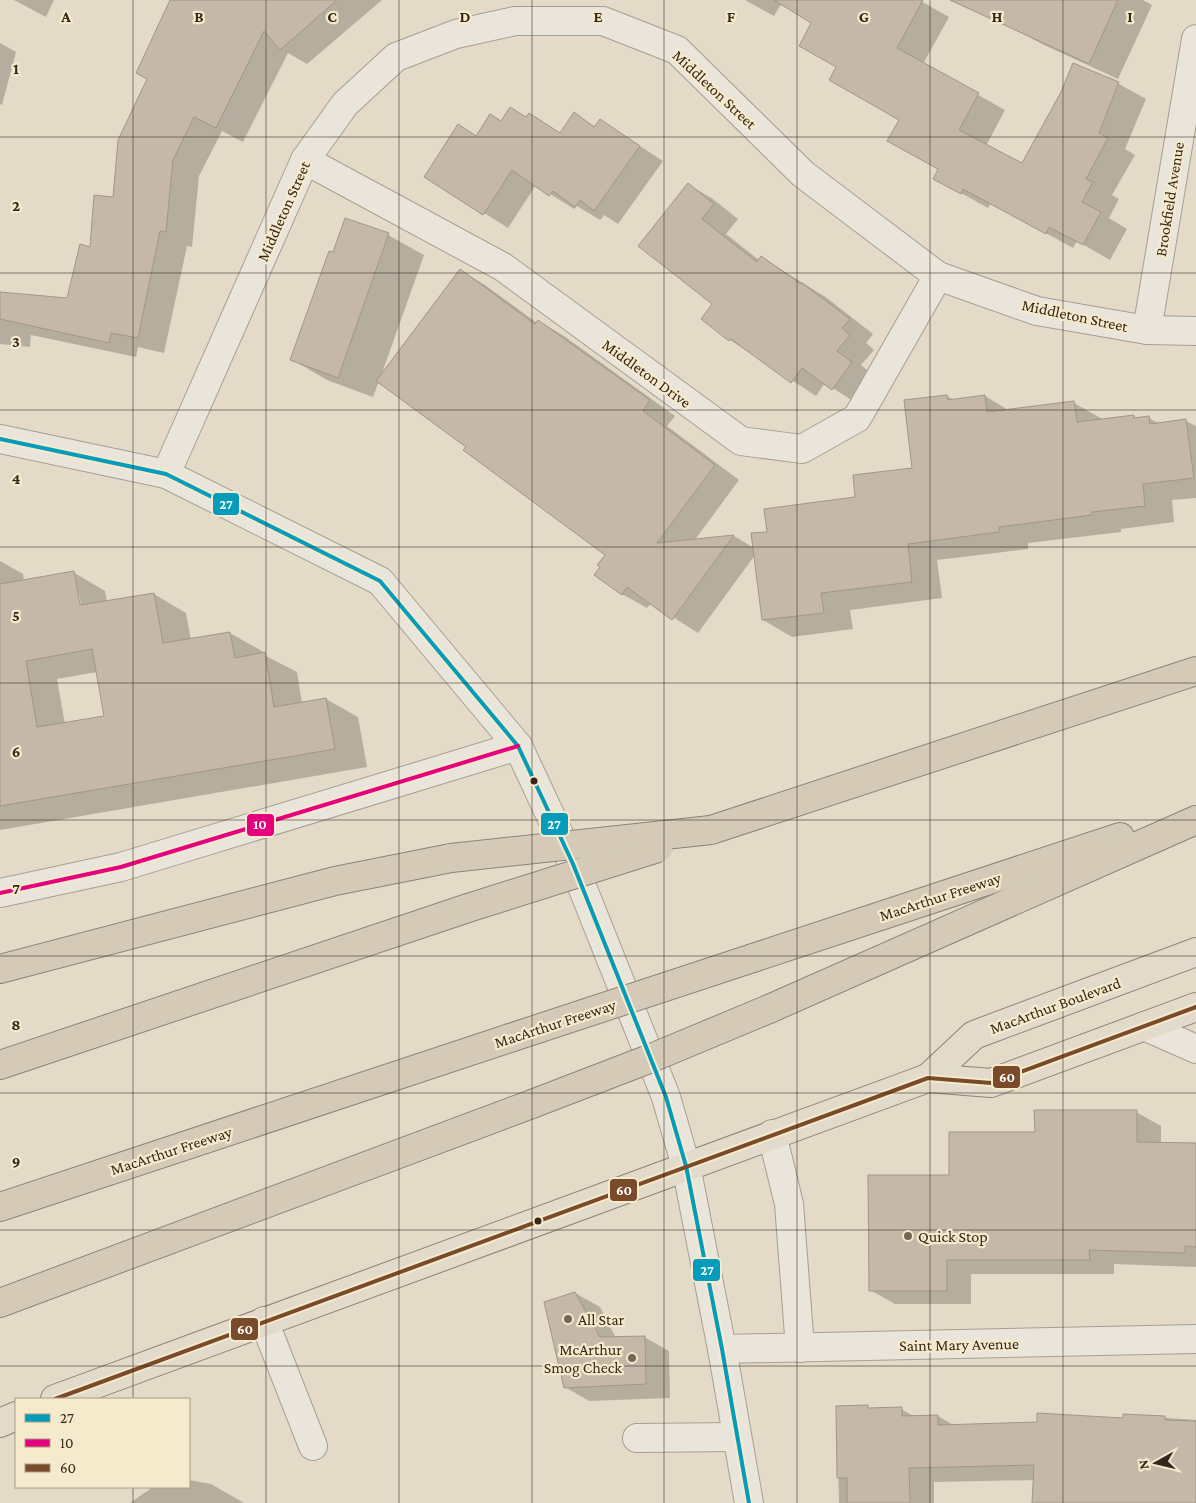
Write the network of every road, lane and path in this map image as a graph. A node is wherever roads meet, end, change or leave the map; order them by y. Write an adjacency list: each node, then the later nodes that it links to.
1 (1196, 39): 4 (street, Brookfield Avenue)
2 (305, 160): 3 (street, Middleton Street); 3 (street, Middleton Drive); 7 (street, Middleton Street)
3 (938, 276): 4 (street, Middleton Street)
4 (1147, 330): 5 (street, Middleton Street)
5 (1196, 331)
6 (0, 439): 7 (street)
7 (166, 474): 9 (street)
8 (1196, 671): 12 (highway)
9 (518, 746): 13 (street); 22 (street)
10 (1196, 812): 23 (highway, MacArthur Freeway, bridge)
11 (1196, 820): 24 (highway, bridge)
12 (711, 830): 15 (highway, bridge); 19 (highway, bridge)
13 (0, 893)
14 (1196, 952): 20 (main road, MacArthur Boulevard)
15 (0, 969)
16 (1196, 1007): 17 (main road, MacArthur Boulevard)
17 (1144, 1026): 18 (street); 20 (main road, MacArthur Boulevard)
18 (1196, 1049)
19 (0, 1065)
20 (928, 1078): 21 (main road, MacArthur Boulevard)
21 (772, 1134): 22 (main road, MacArthur Boulevard); 27 (street)
22 (686, 1166): 25 (main road, MacArthur Boulevard); 28 (street)
23 (0, 1206)
24 (0, 1303)
25 (264, 1321): 29 (main road, MacArthur Boulevard); 36 (street)
26 (1196, 1339): 27 (street, Saint Mary Avenue)
27 (800, 1348): 28 (street, Saint Mary Avenue)
28 (722, 1349): 34 (street)
29 (54, 1398)
30 (15, 1406): 31 (main road)
31 (0, 1409)
32 (15, 1416): 33 (main road)
33 (0, 1423)
34 (737, 1437): 35 (street); 37 (street)
35 (637, 1438)
36 (313, 1446)
37 (748, 1503)

